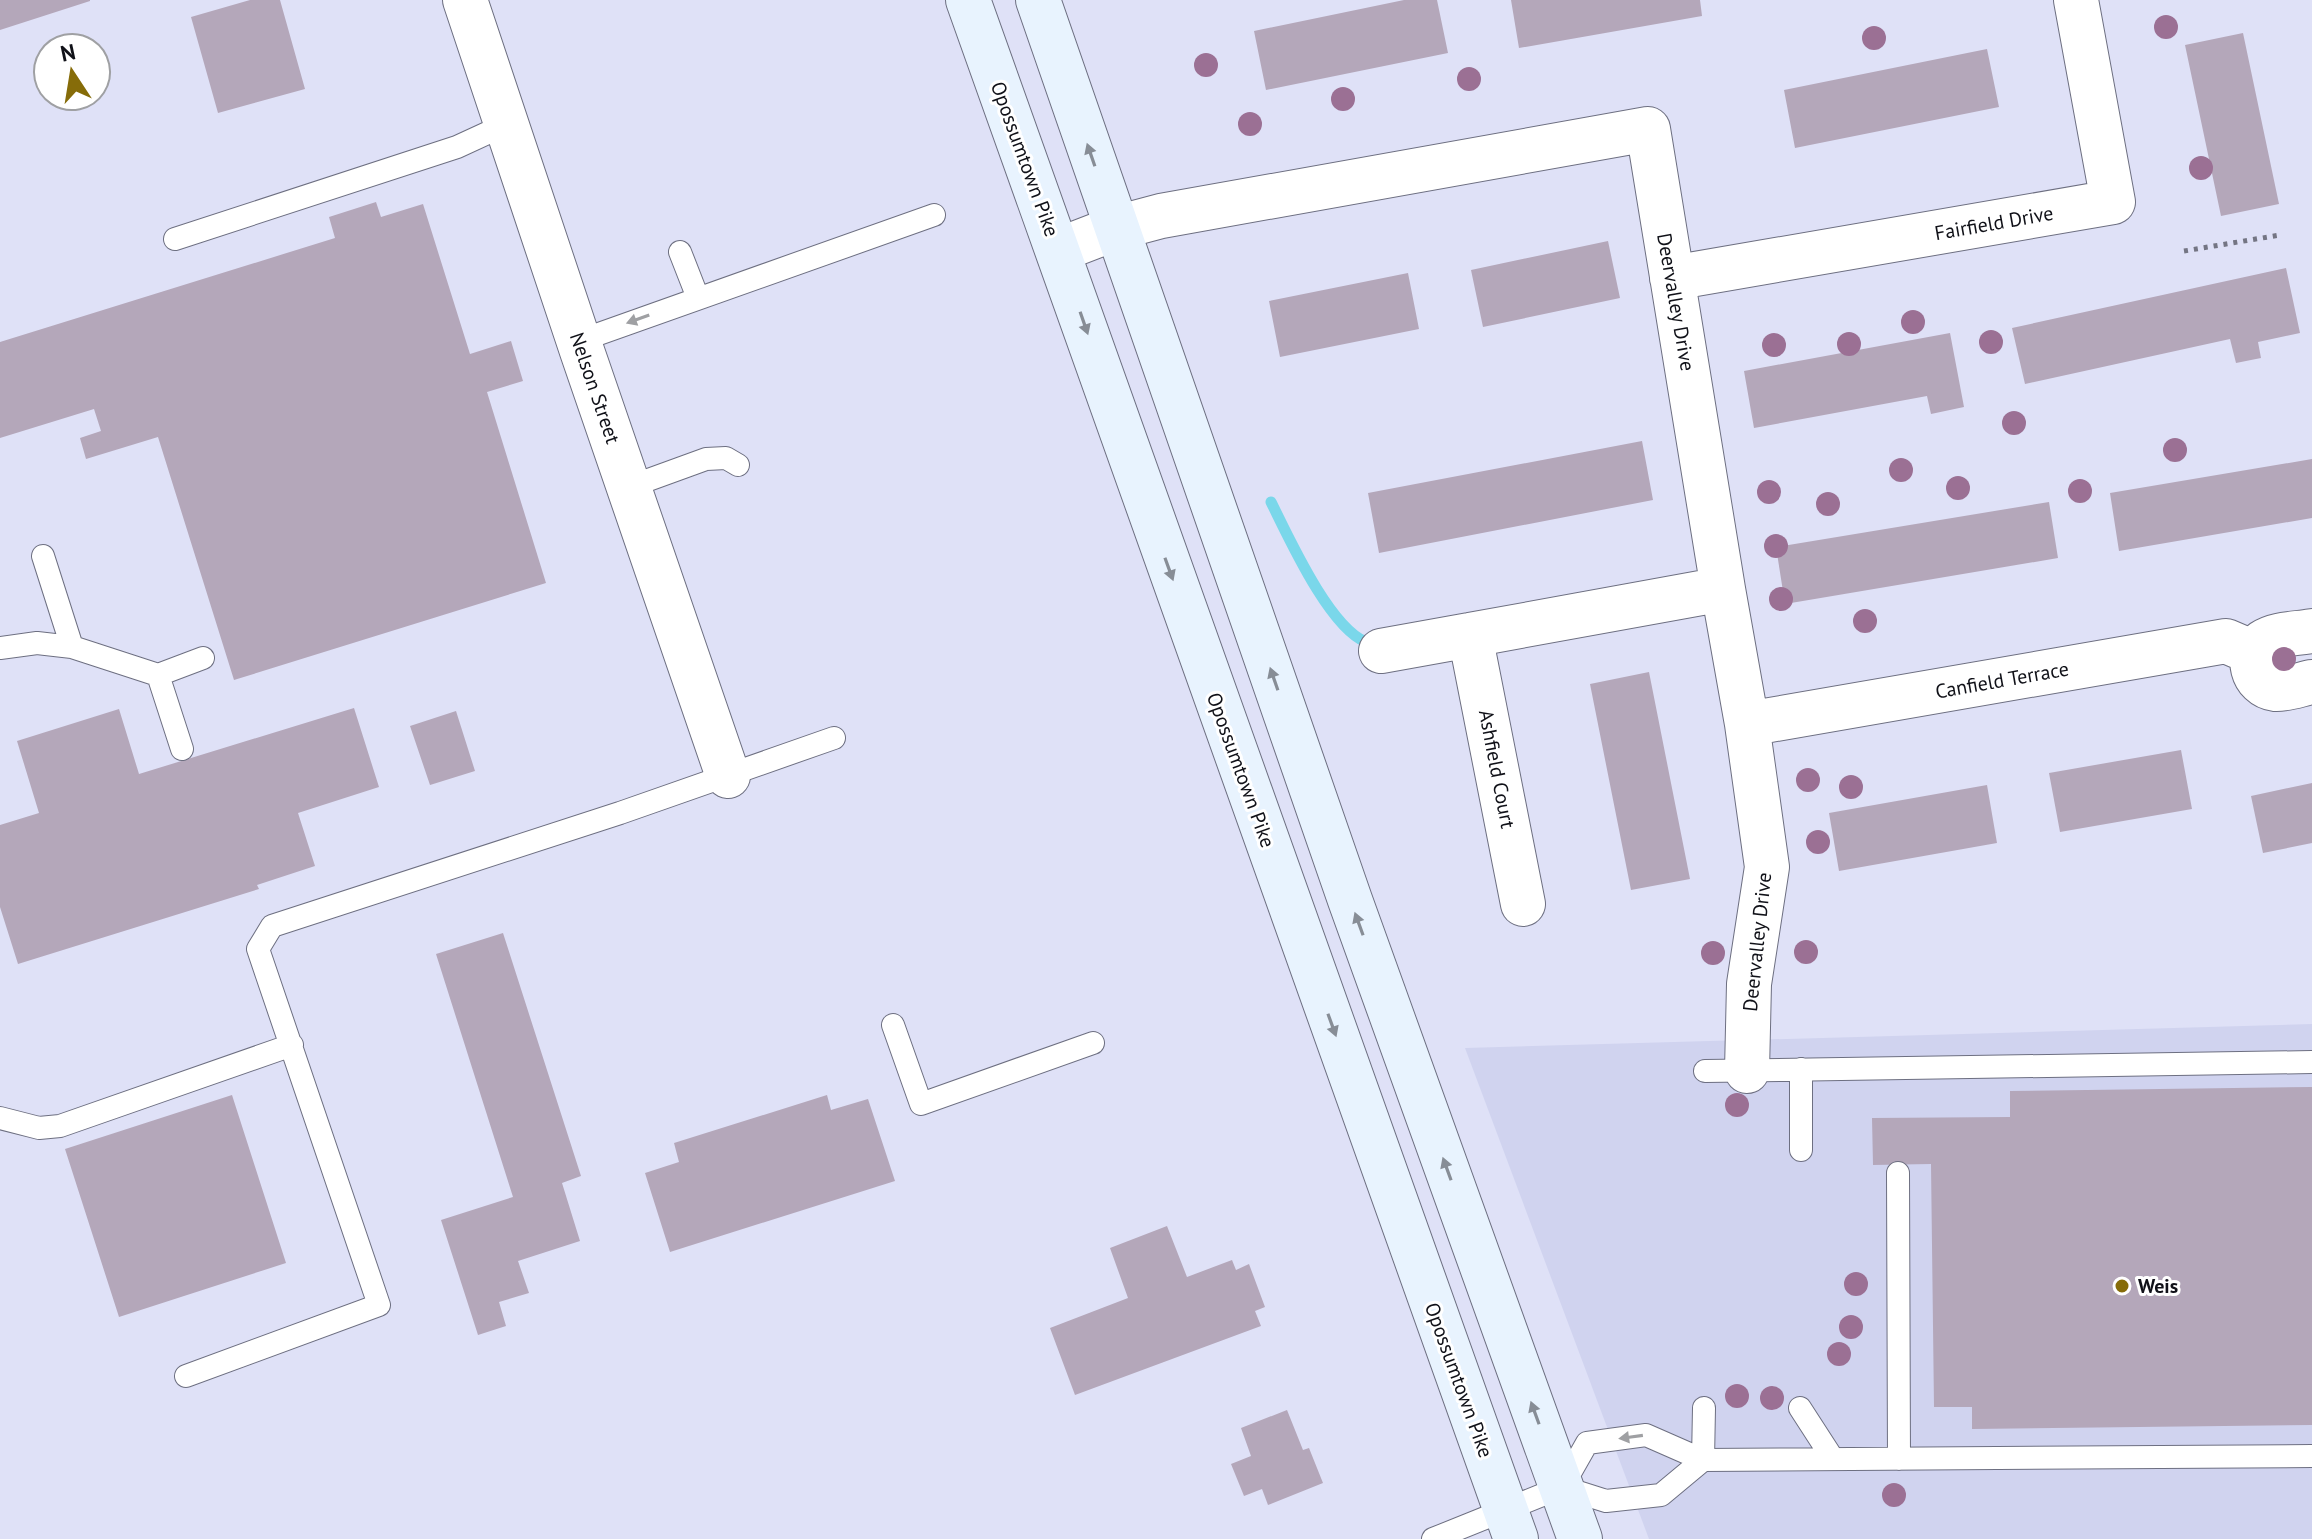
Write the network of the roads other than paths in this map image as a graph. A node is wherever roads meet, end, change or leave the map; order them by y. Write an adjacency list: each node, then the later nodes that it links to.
1 (465, 0): 5 (street, Nelson Street)
2 (968, 0): 9 (main road, Opossumtown Pike)
3 (1038, 0): 7 (main road, one-way to 3)
4 (2076, 0): 11 (street, Fairfield Drive)
5 (507, 124): 8 (lane); 13 (street, Nelson Street)
6 (934, 215): 12 (lane)
7 (1116, 228): 9 (street, Deervalley Drive); 11 (street, Deervalley Drive); 48 (main road, one-way to 7)
8 (175, 239)
9 (1059, 250): 49 (main road, Opossumtown Pike, one-way to 49)
10 (680, 252): 12 (lane)
11 (1672, 278): 17 (street, Deervalley Drive)
12 (698, 298): 13 (lane, one-way to 13)
13 (579, 341): 15 (street, Nelson Street)
14 (738, 465): 15 (lane)
15 (629, 487): 30 (street, Nelson Street)
16 (43, 556): 20 (lane)
17 (1723, 589): 19 (street); 27 (street, Deervalley Drive)
18 (2312, 631): 23 (street)
19 (1470, 635): 22 (street); 31 (street, Ashfield Court)
20 (72, 647): 21 (lane); 25 (lane)
21 (0, 648)
22 (1381, 651)
23 (2254, 653): 26 (street); 27 (street, Canfield Terrace)
24 (203, 658): 25 (lane)
25 (158, 675): 29 (lane)
26 (2312, 682)
27 (1747, 724): 37 (street, Deervalley Drive)
28 (834, 738): 30 (lane)
29 (182, 749)
30 (728, 776): 34 (lane)
31 (1523, 904)
32 (893, 1025): 33 (lane)
33 (1093, 1043)
34 (292, 1045): 38 (lane); 41 (lane)
35 (2312, 1062): 36 (lane)
36 (1801, 1069): 37 (lane); 39 (lane)
37 (1726, 1071)
38 (0, 1118)
39 (1801, 1150)
40 (1898, 1173): 46 (lane)
41 (186, 1376)
42 (1704, 1408): 47 (lane)
43 (1800, 1408): 45 (lane)
44 (2312, 1456): 46 (lane)
45 (1833, 1459): 46 (lane); 47 (lane)
46 (1899, 1459)
47 (1703, 1460): 48 (lane); 48 (lane, one-way to 48)
48 (1562, 1487): 49 (lane); 51 (main road)
49 (1511, 1524): 50 (lane)
50 (1433, 1539)
51 (1580, 1539)

